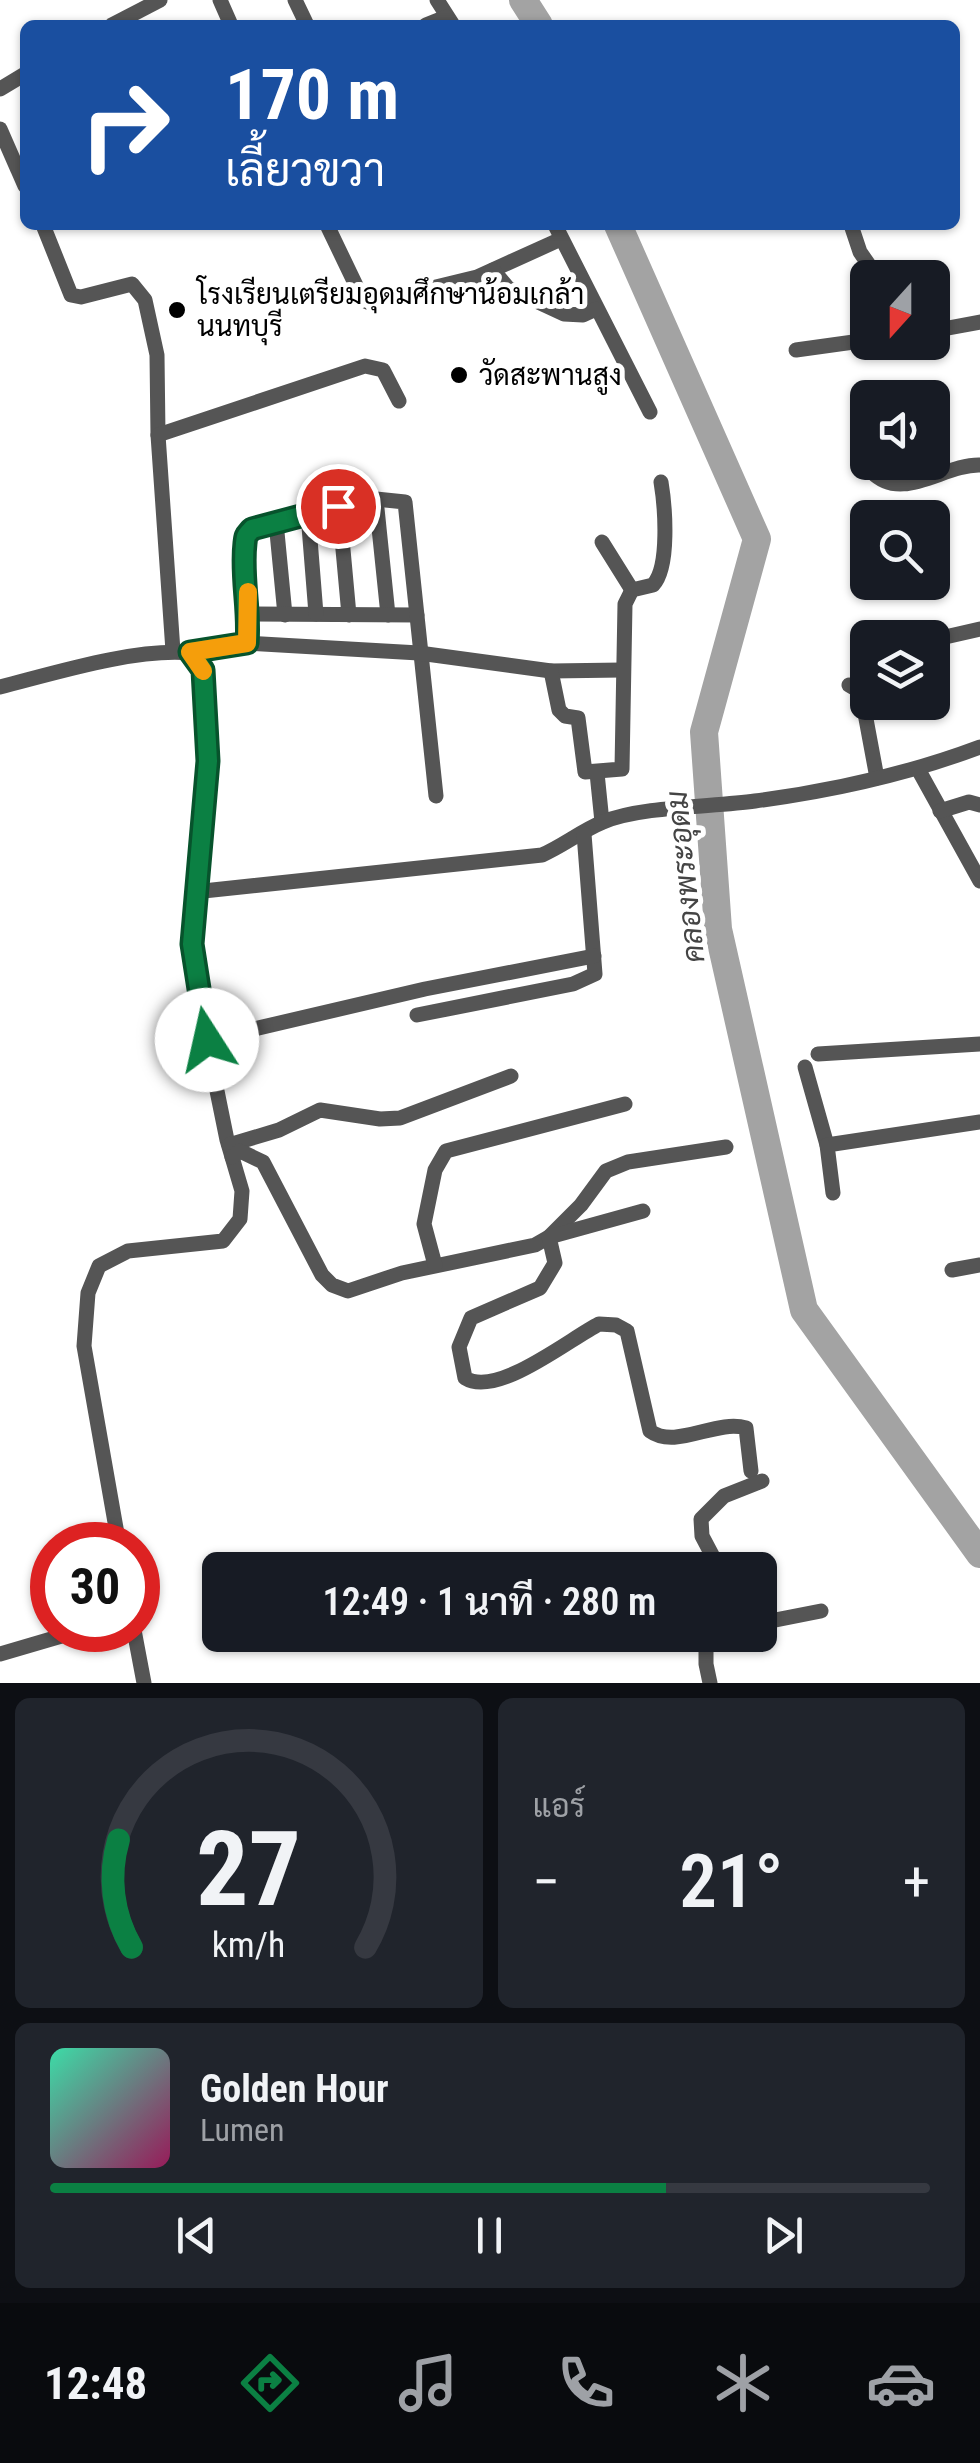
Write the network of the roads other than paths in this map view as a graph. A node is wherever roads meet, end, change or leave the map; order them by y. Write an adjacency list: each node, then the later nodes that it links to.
1 (160, 0): 2 (street)
2 (122, 20)
3 (0, 129): 4 (street)
4 (20, 175)
5 (45, 230): 18 (street)
6 (328, 230): 10 (street)
7 (853, 230): 9 (street)
8 (558, 232): 10 (street); 11 (street)
9 (866, 260)
10 (493, 270): 11 (street)
11 (596, 309): 17 (street)
12 (980, 322): 13 (street)
13 (950, 328)
14 (850, 342): 15 (street)
15 (796, 350)
16 (399, 401): 18 (street)
17 (650, 412)
18 (158, 434): 40 (street)
19 (980, 465): 20 (street)
20 (950, 469)
21 (880, 480): 22 (street)
22 (915, 480)
23 (661, 482): 29 (street)
24 (376, 500): 25 (street); 33 (street); 35 (street)
25 (338, 506): 26 (street); 32 (street)
26 (308, 514): 27 (street); 31 (street)
27 (276, 522): 30 (street); 34 (street)
28 (602, 542): 29 (street)
29 (632, 590): 43 (street)
30 (249, 614): 34 (street); 38 (street)
31 (322, 614): 32 (street); 34 (street); 39 (street)
32 (349, 614): 33 (street)
33 (388, 614): 35 (street)
34 (285, 615)
35 (417, 615): 41 (street)
36 (980, 630): 37 (street)
37 (950, 636)
38 (247, 643): 39 (street); 40 (street)
39 (328, 648): 41 (street)
40 (182, 652): 45 (street); 56 (street)
41 (419, 654): 42 (street); 50 (street)
42 (552, 670): 43 (street); 48 (street)
43 (622, 670): 48 (street)
44 (849, 685): 49 (street)
45 (0, 686)
46 (980, 747): 47 (street)
47 (918, 769): 49 (street); 52 (street)
48 (597, 772): 53 (street)
49 (878, 778): 53 (street)
50 (436, 796)
51 (980, 805): 52 (street)
52 (940, 811): 55 (street)
53 (602, 822): 54 (street)
54 (584, 834): 56 (street); 57 (street)
55 (980, 881)
56 (194, 892): 59 (street)
57 (594, 956): 58 (street); 59 (street)
58 (417, 1016)
59 (207, 1040): 68 (street)
60 (980, 1044): 61 (street)
61 (818, 1054)
62 (805, 1067): 66 (street)
63 (512, 1076): 68 (street)
64 (625, 1104): 73 (street)
65 (980, 1122): 66 (street)
66 (827, 1146): 69 (street)
67 (726, 1147): 71 (street)
68 (231, 1151): 73 (street); 75 (street)
69 (833, 1193)
70 (643, 1211): 71 (street)
71 (549, 1237): 73 (street); 76 (street)
72 (980, 1264): 74 (street)
73 (435, 1265)
74 (952, 1270)
75 (115, 1522)
76 (710, 1552)
77 (821, 1612): 78 (street)
78 (777, 1621)
79 (30, 1645): 82 (street)
80 (138, 1652): 83 (street)
81 (707, 1652): 84 (street)
82 (0, 1654)
83 (144, 1683)
84 (710, 1683)

